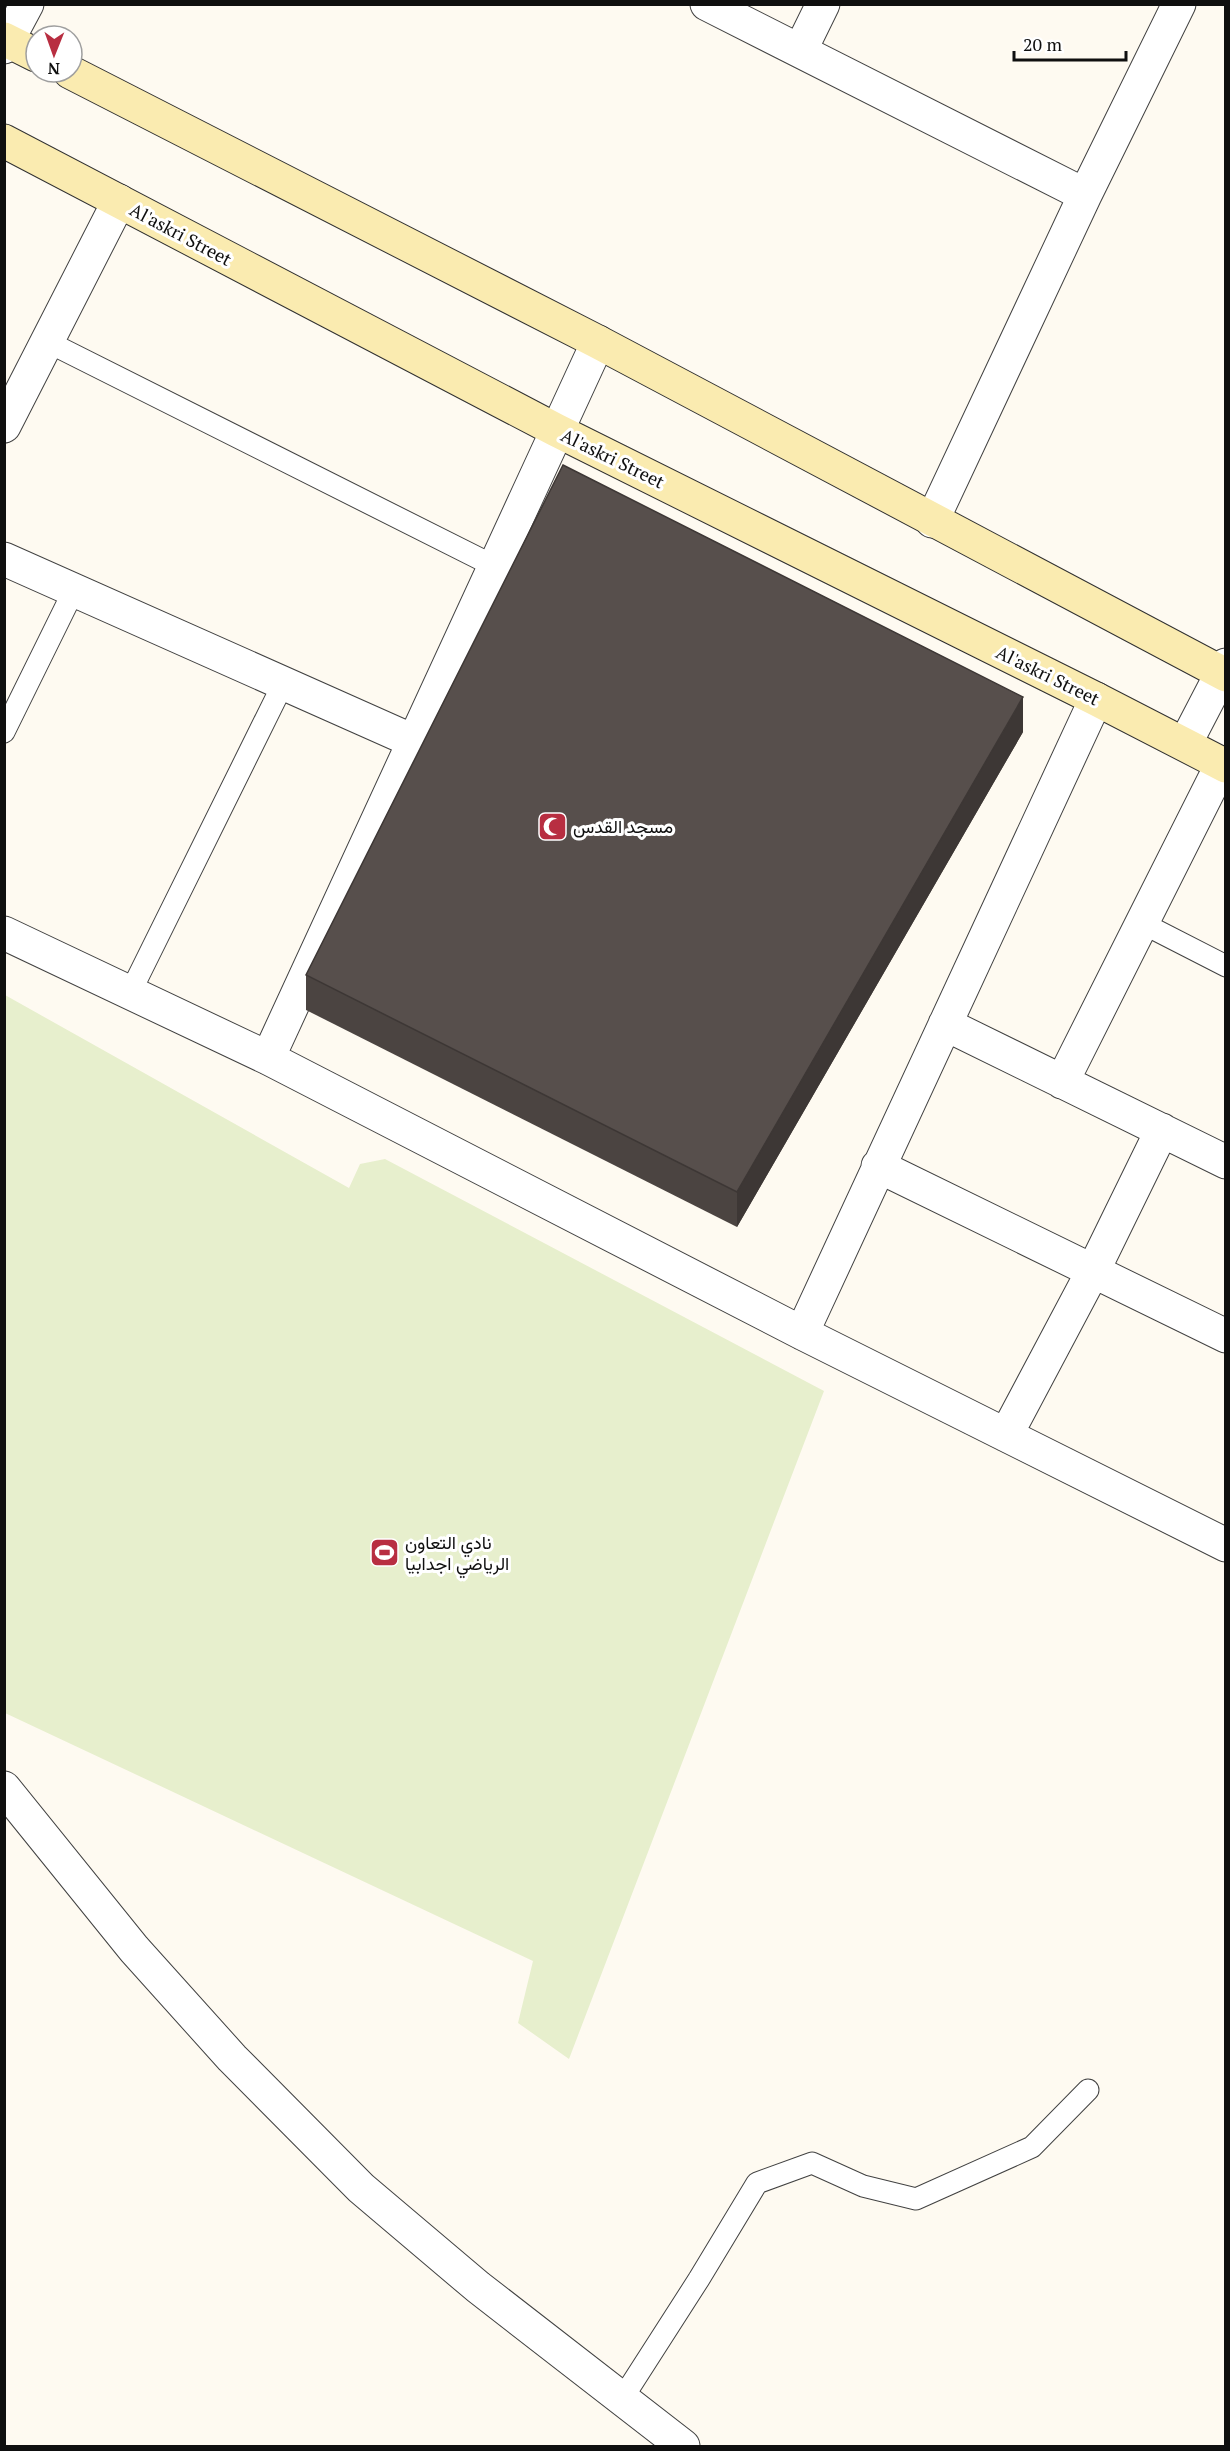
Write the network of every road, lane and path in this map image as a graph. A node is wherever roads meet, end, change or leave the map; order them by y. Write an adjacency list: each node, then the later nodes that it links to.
1 (27, 4): 5 (street)
2 (707, 4): 6 (street)
3 (823, 4): 6 (street)
4 (1179, 4): 9 (street)
5 (13, 45)
6 (800, 51): 9 (street)
7 (84, 79): 12 (street)
8 (5, 142): 10 (street, Al'askri Street)
9 (1085, 195): 15 (street)
10 (118, 201): 11 (street); 14 (street, Al'askri Street)
11 (48, 342): 13 (street); 17 (lane)
12 (598, 342): 14 (street); 15 (street)
13 (4, 426)
14 (556, 430): 17 (street); 21 (street, Al'askri Street)
15 (932, 521): 19 (street)
16 (4, 559): 18 (street)
17 (494, 566): 23 (street)
18 (74, 590): 20 (street); 22 (lane)
19 (1224, 671): 24 (street)
20 (283, 684): 23 (street); 29 (lane)
21 (1096, 699): 24 (street, Al'askri Street); 30 (street)
22 (4, 732)
23 (413, 741): 31 (street)
24 (1185, 744): 25 (street, Al'askri Street)
25 (1224, 765): 26 (street)
26 (1142, 924): 28 (lane); 32 (street)
27 (4, 933): 29 (street)
28 (1226, 966)
29 (130, 993): 31 (street)
30 (945, 1024): 32 (street); 35 (street)
31 (268, 1058): 37 (street)
32 (1062, 1082): 33 (street)
33 (1162, 1130): 34 (street); 36 (street)
34 (1226, 1162)
35 (878, 1166): 36 (street); 37 (street)
36 (1093, 1271): 38 (street); 39 (street)
37 (802, 1333): 39 (street)
38 (1226, 1336)
39 (1006, 1435): 40 (street)
40 (1226, 1545)
41 (4, 1788): 43 (street)
42 (1088, 2090): 43 (lane)
43 (622, 2399): 44 (street)
44 (683, 2446)

